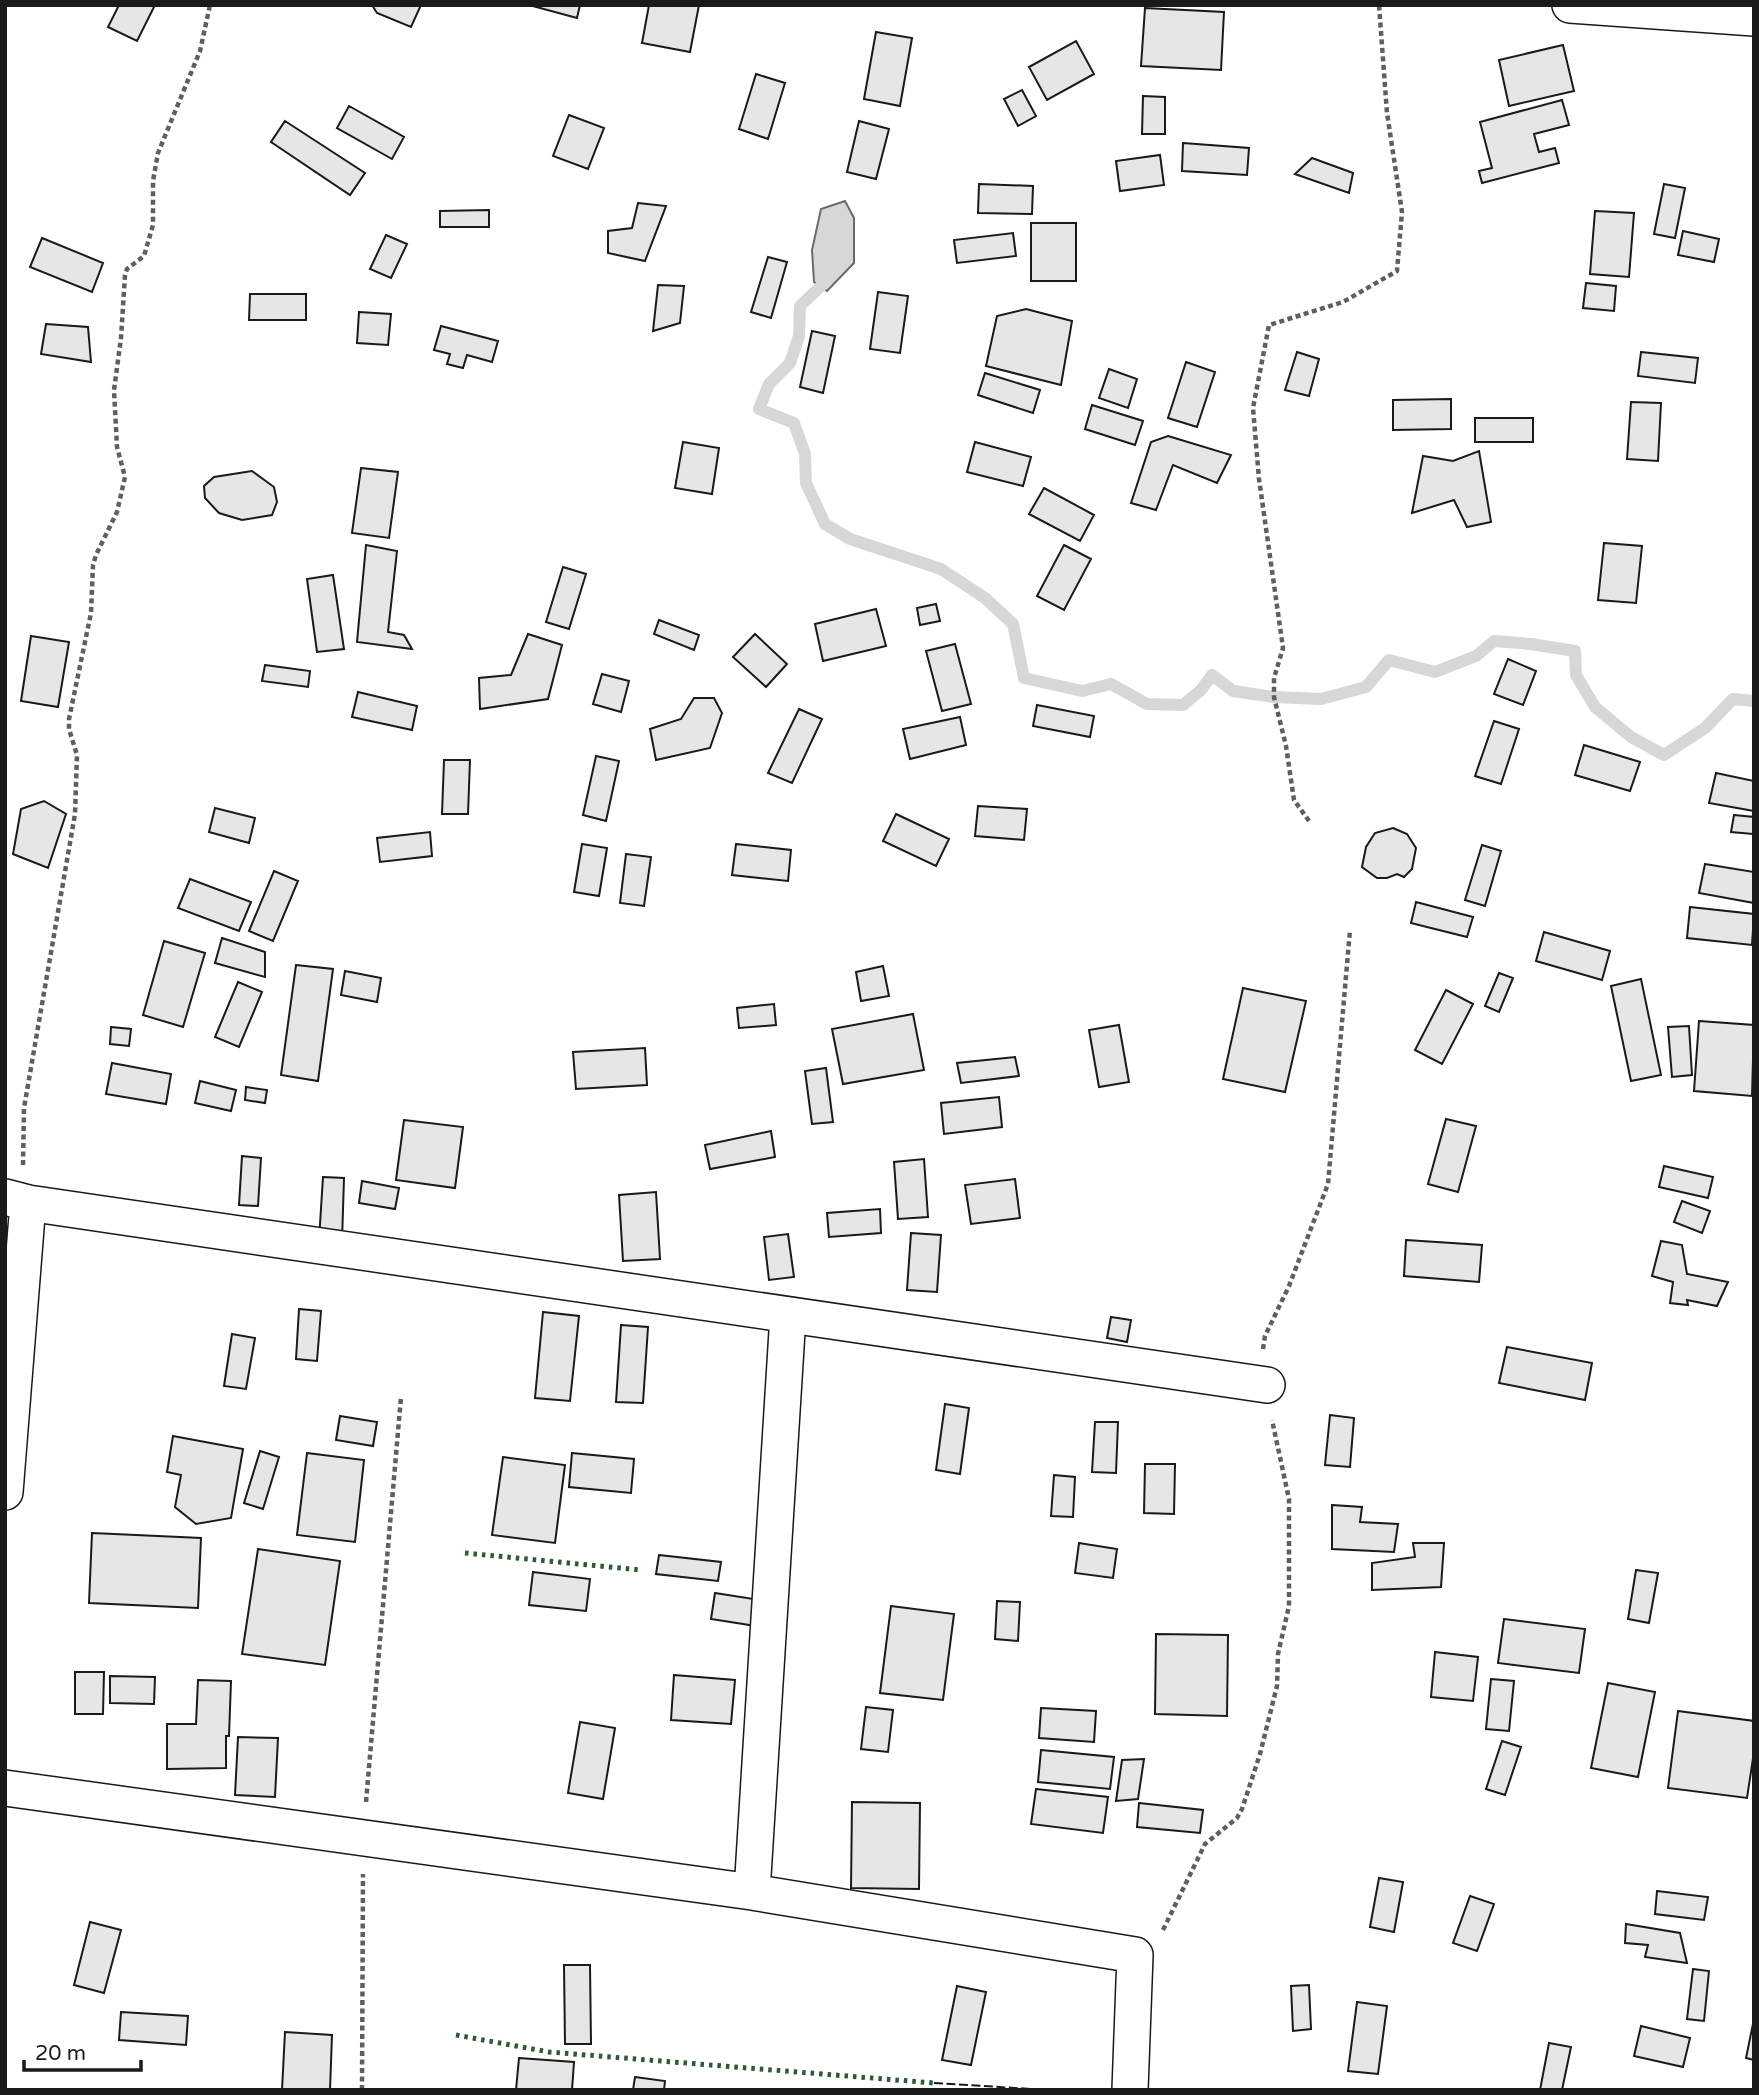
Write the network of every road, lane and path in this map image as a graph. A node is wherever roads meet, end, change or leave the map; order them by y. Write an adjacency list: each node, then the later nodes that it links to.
1 (210, 5): 7 (path)
2 (1379, 5): 5 (path)
3 (1570, 5): 4 (street)
4 (1754, 18)
5 (1309, 821)
6 (1350, 930): 9 (path)
7 (17, 1200): 8 (street); 11 (street)
8 (788, 1315): 9 (street); 14 (street)
9 (1268, 1385): 15 (path)
10 (401, 1397): 13 (path)
11 (5, 1492)
12 (5, 1788): 13 (street)
13 (363, 1838): 14 (street); 16 (path)
14 (752, 1892): 15 (street)
15 (1135, 1955): 17 (street)
16 (362, 2090)
17 (1129, 2090)

